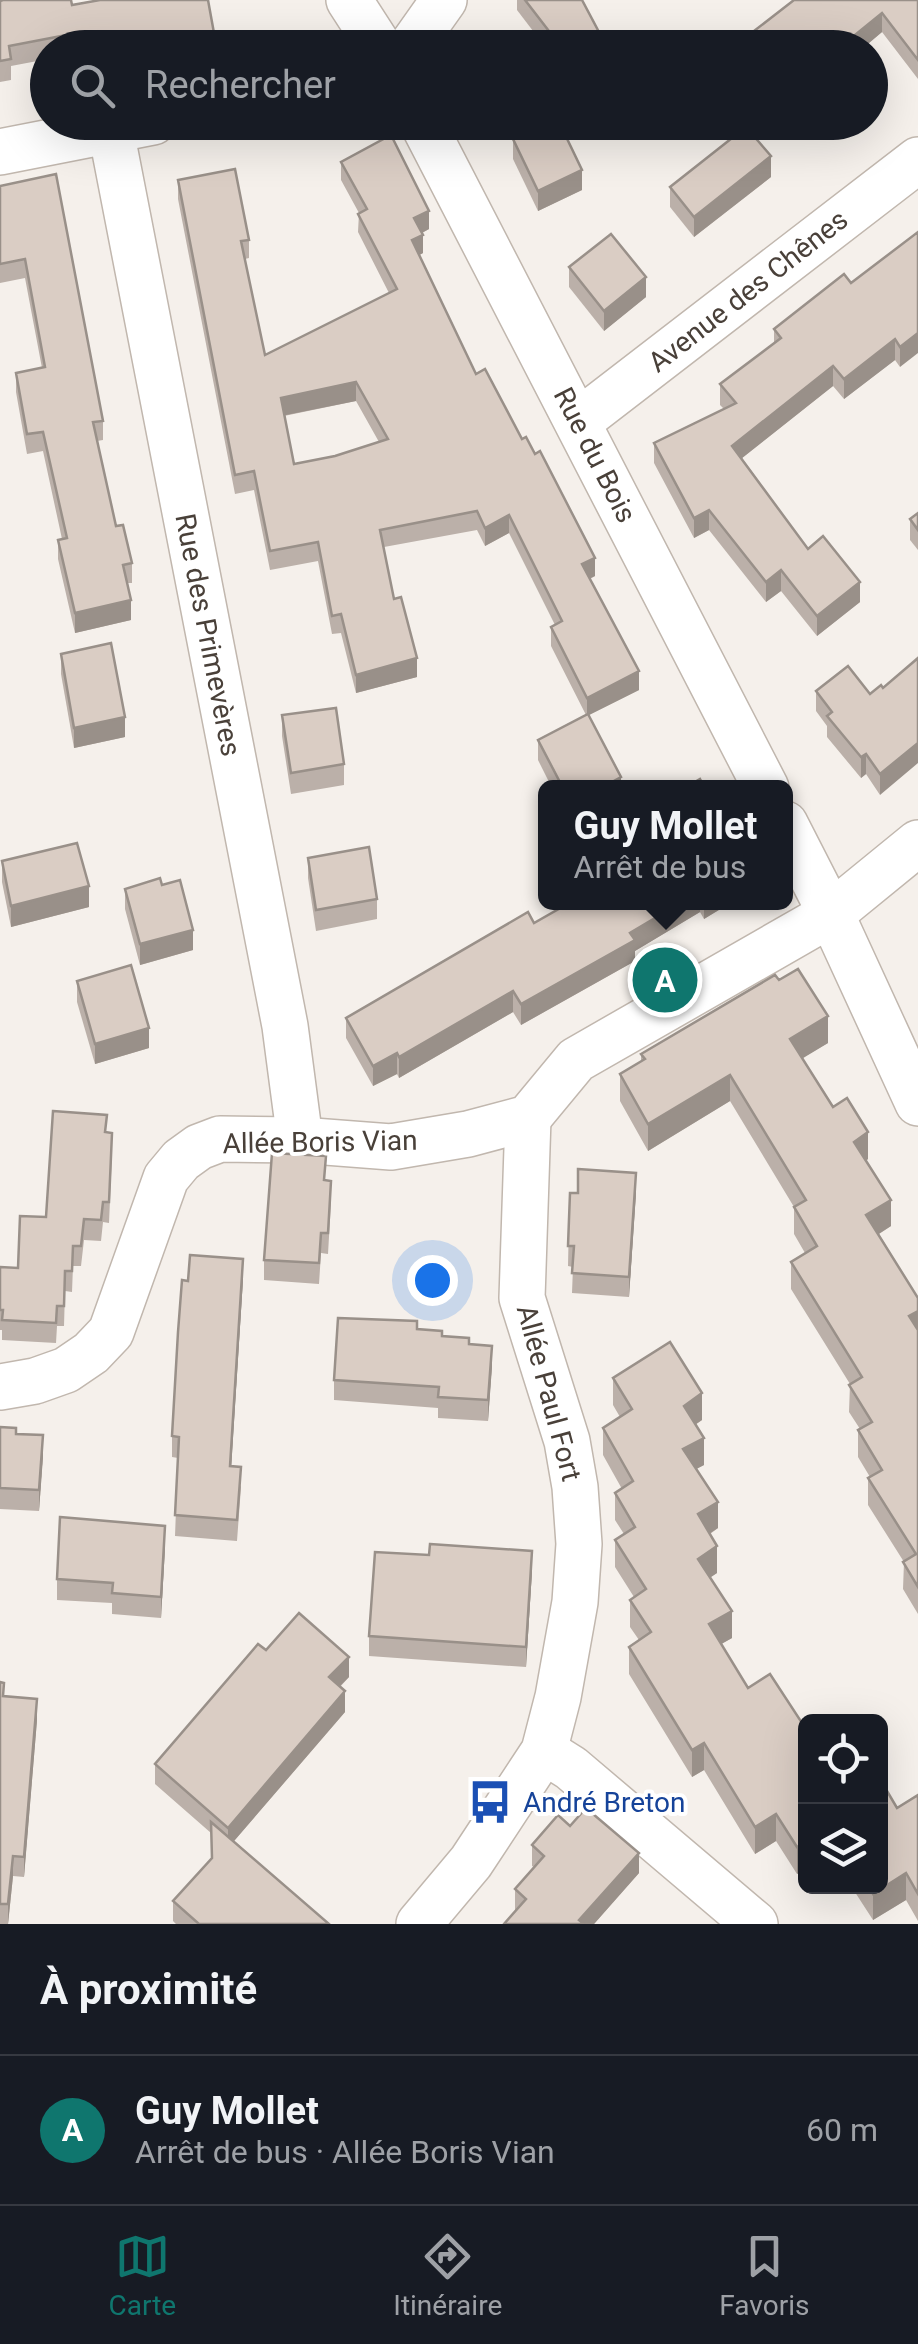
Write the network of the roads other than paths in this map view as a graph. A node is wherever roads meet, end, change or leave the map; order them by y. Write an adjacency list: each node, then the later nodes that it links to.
1 (349, 0): 3 (street)
2 (444, 0): 4 (street)
3 (368, 30)
4 (423, 30)
5 (63, 140): 8 (street)
6 (134, 140): 17 (street, Rue des Primevères)
7 (431, 140): 10 (street, Rue du Bois)
8 (0, 152)
9 (918, 160): 10 (street, Avenue des Chênes)
10 (578, 422): 11 (street, Rue du Bois)
11 (762, 780)
12 (793, 840): 14 (street)
13 (918, 843): 14 (street)
14 (831, 914): 15 (street); 16 (street)
15 (918, 1103)
16 (528, 1118): 17 (street, Allée Boris Vian); 19 (street, Allée Paul Fort)
17 (300, 1140): 18 (street, Allée Boris Vian)
18 (0, 1387)
19 (544, 1751): 20 (street, Allée Paul Fort); 21 (street)
20 (419, 1924)
21 (755, 1924)

